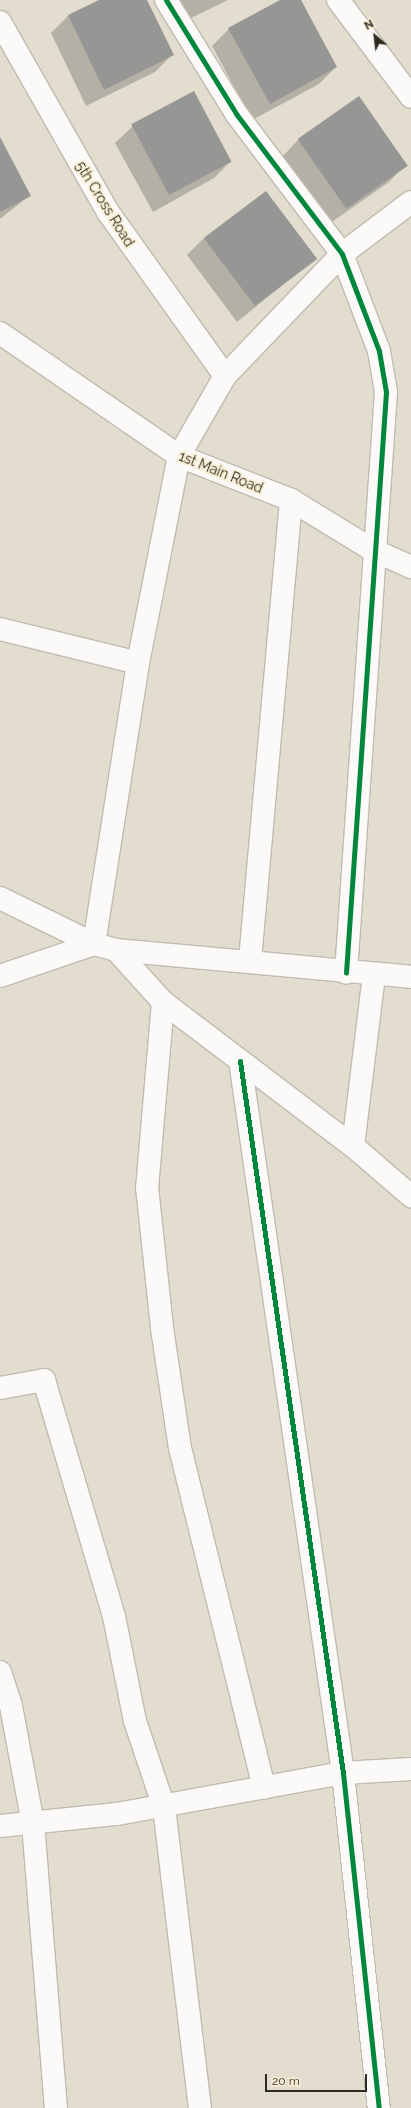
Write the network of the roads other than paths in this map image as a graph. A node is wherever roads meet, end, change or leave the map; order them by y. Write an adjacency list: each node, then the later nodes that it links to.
1 (166, 0): 6 (street)
2 (338, 0): 4 (street)
3 (0, 22): 8 (street, 5th Cross Road)
4 (411, 98)
5 (411, 202): 6 (street)
6 (342, 254): 8 (street); 11 (street)
7 (0, 333): 9 (street, 1st Main Road)
8 (225, 376): 9 (street)
9 (179, 456): 10 (street, 1st Main Road); 14 (street)
10 (291, 500): 11 (street, 1st Main Road); 18 (street)
11 (373, 550): 12 (street, 1st Main Road); 19 (street)
12 (411, 567)
13 (0, 629): 14 (street)
14 (138, 663): 16 (street)
15 (0, 898): 16 (street)
16 (94, 944): 17 (street); 20 (street)
17 (116, 950): 18 (street); 23 (street)
18 (250, 960): 19 (street)
19 (346, 973): 21 (street)
20 (0, 976)
21 (374, 976): 22 (street); 25 (street)
22 (411, 977)
23 (163, 1002): 24 (street); 31 (street)
24 (240, 1061): 25 (street); 30 (street)
25 (353, 1146): 26 (street)
26 (411, 1196)
27 (0, 1388): 32 (street)
28 (0, 1672): 33 (street)
29 (411, 1769): 30 (street)
30 (342, 1773): 31 (street); 37 (street)
31 (264, 1788): 32 (street)
32 (164, 1807): 33 (street); 36 (street)
33 (33, 1823): 34 (street); 35 (street)
34 (0, 1826)
35 (56, 2108)
36 (200, 2108)
37 (379, 2108)

